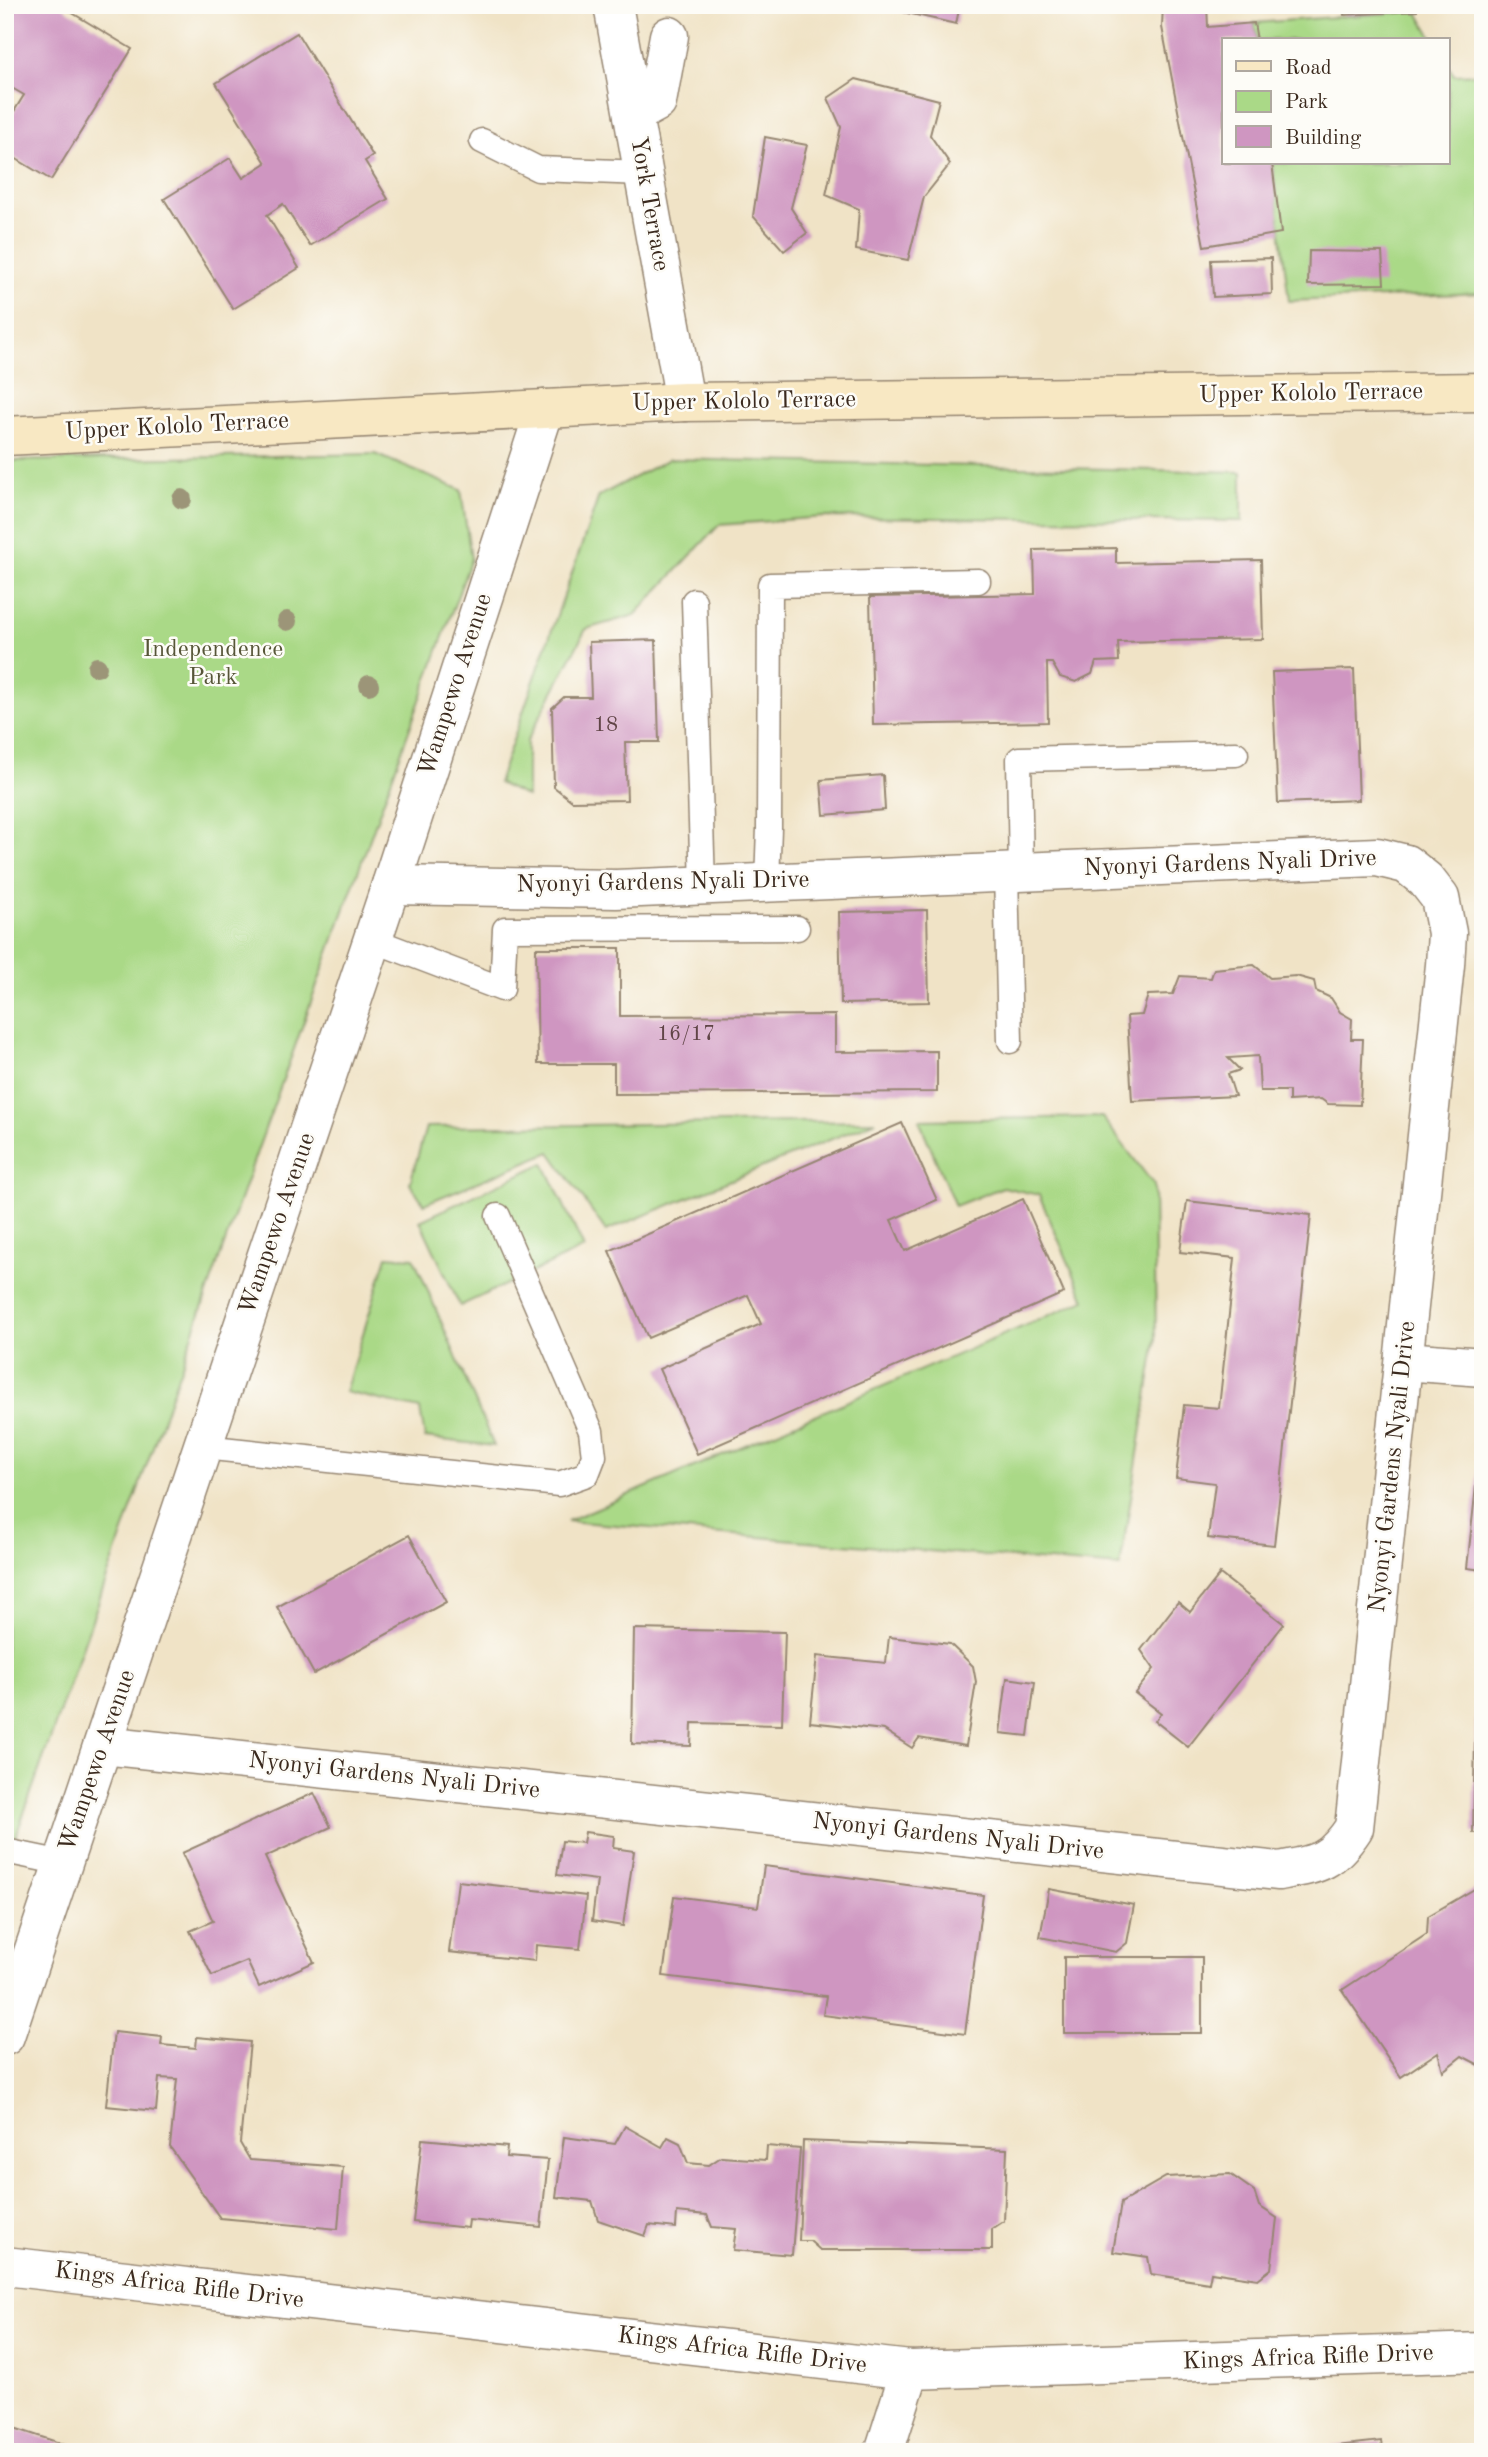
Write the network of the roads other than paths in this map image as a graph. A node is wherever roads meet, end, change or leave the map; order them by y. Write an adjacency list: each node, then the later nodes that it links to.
1 (613, 5): 3 (street, York Terrace)
2 (669, 36): 3 (street)
3 (633, 115): 5 (street, York Terrace)
4 (482, 141): 5 (lane)
5 (644, 173): 7 (street, York Terrace)
6 (1483, 392): 7 (main road, Upper Kololo Terrace)
7 (685, 402): 8 (main road, Upper Kololo Terrace)
8 (545, 409): 9 (main road, Upper Kololo Terrace); 15 (street, Wampewo Avenue)
9 (5, 436)
10 (978, 582): 14 (lane)
11 (694, 601): 16 (lane)
12 (1236, 754): 13 (lane)
13 (1014, 872): 14 (street, Nyonyi Gardens Nyali Drive); 21 (lane); 23 (street, Nyonyi Gardens Nyali Drive)
14 (767, 882): 16 (street, Nyonyi Gardens Nyali Drive)
15 (391, 885): 17 (street, Nyonyi Gardens Nyali Drive); 20 (street, Wampewo Avenue)
16 (703, 885): 17 (street, Nyonyi Gardens Nyali Drive)
17 (617, 889): 18 (lane)
18 (620, 928): 19 (lane); 20 (lane)
19 (797, 928)
20 (373, 940): 25 (street, Wampewo Avenue)
21 (1010, 1041)
22 (498, 1216): 25 (lane)
23 (1404, 1361): 24 (street); 26 (street, Nyonyi Gardens Nyali Drive)
24 (1483, 1367)
25 (203, 1447): 26 (street, Wampewo Avenue)
26 (103, 1745): 28 (street, Wampewo Avenue)
27 (5, 1852): 28 (lane)
28 (64, 1863): 29 (street, Wampewo Avenue)
29 (5, 2036)
30 (5, 2266): 32 (street, Kings Africa Rifle Drive)
31 (1483, 2352): 32 (street, Kings Africa Rifle Drive)
32 (910, 2370): 33 (street)
33 (884, 2452)

